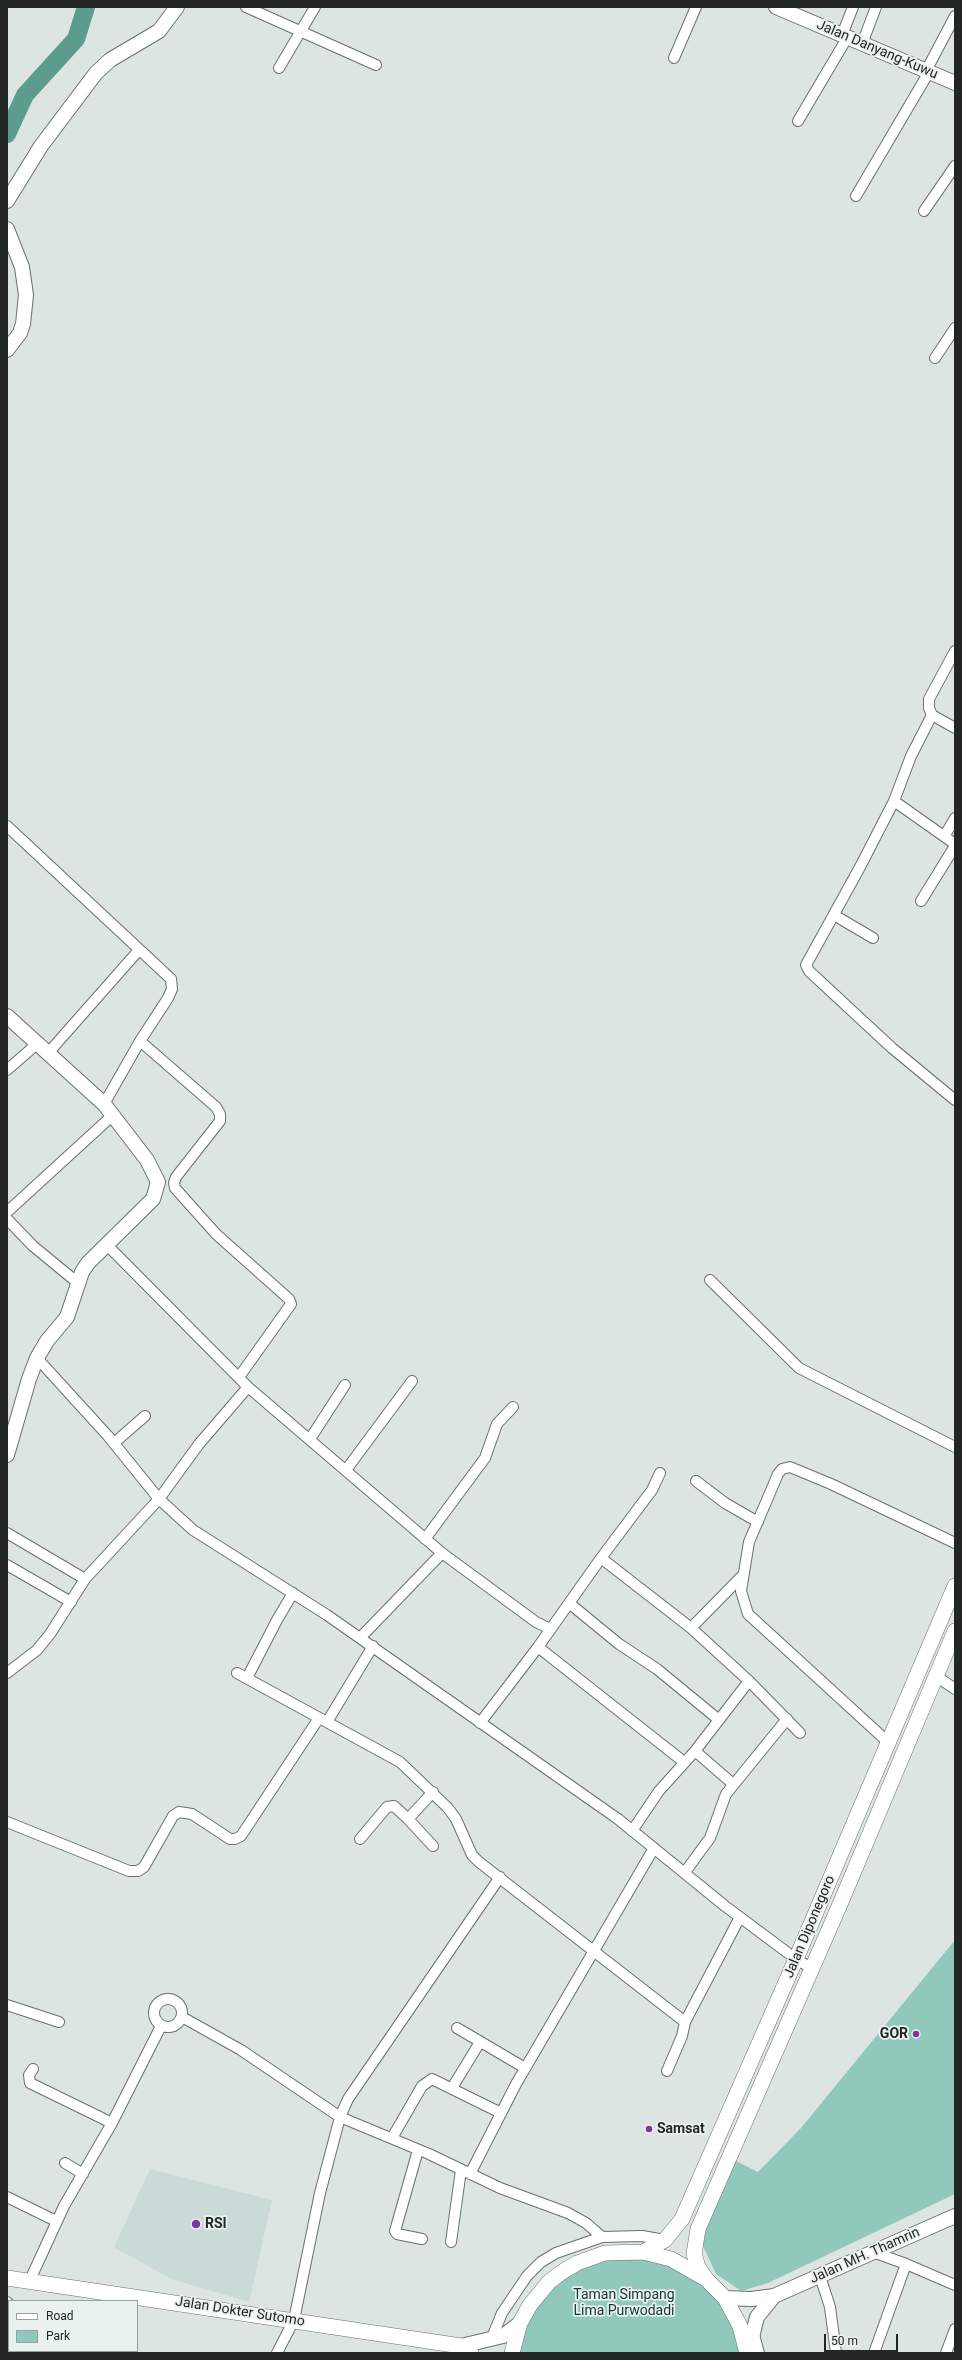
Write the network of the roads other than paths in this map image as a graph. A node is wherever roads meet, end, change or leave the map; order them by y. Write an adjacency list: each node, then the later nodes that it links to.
1 (177, 7): 21 (street)
2 (246, 7): 10 (street)
3 (315, 7): 10 (street)
4 (696, 7): 13 (street)
5 (776, 7): 8 (street, Jalan Danyang-Kuwu)
6 (853, 7): 11 (street)
7 (876, 7): 12 (street)
8 (797, 11): 11 (street, Jalan Danyang-Kuwu)
9 (955, 16): 16 (street)
10 (302, 32): 14 (street); 15 (street)
11 (845, 37): 12 (street, Jalan Danyang-Kuwu); 18 (street)
12 (862, 44): 16 (street, Jalan Danyang-Kuwu)
13 (674, 58)
14 (376, 65)
15 (279, 68)
16 (928, 71): 17 (street, Jalan Danyang-Kuwu); 20 (street)
17 (955, 83)
18 (798, 121)
19 (955, 166): 22 (street)
20 (856, 196)
21 (7, 201)
22 (924, 211)
23 (7, 229): 25 (street)
24 (955, 328): 26 (street)
25 (7, 350)
26 (935, 358)
27 (955, 651): 28 (street)
28 (932, 715): 29 (street); 30 (street)
29 (955, 728)
30 (894, 801): 33 (street); 36 (street)
31 (955, 818): 33 (street)
32 (7, 826): 38 (street)
33 (945, 835): 34 (street)
34 (955, 845): 35 (street)
35 (921, 901)
36 (834, 915): 37 (street); 43 (street)
37 (873, 938)
38 (139, 950): 40 (street); 41 (street)
39 (7, 1016): 41 (street)
40 (140, 1041): 44 (street); 47 (street)
41 (44, 1048): 42 (street); 44 (street)
42 (7, 1070)
43 (954, 1098)
44 (104, 1104): 45 (street)
45 (112, 1116): 46 (street); 48 (street)
46 (158, 1182): 47 (street); 50 (street)
47 (174, 1183): 54 (street)
48 (7, 1212)
49 (7, 1219): 52 (street)
50 (107, 1245): 52 (street); 54 (street)
51 (710, 1280): 62 (street)
52 (78, 1283): 53 (street)
53 (37, 1358): 61 (street); 63 (street)
54 (239, 1377): 57 (street)
55 (412, 1381): 64 (street)
56 (346, 1385): 60 (street)
57 (248, 1387): 60 (street); 67 (street)
58 (513, 1407): 70 (street)
59 (145, 1416): 61 (street)
60 (310, 1439): 64 (street)
61 (114, 1442): 67 (street)
62 (955, 1447)
63 (7, 1455)
64 (346, 1470): 70 (street)
65 (660, 1473): 73 (street)
66 (696, 1481): 68 (street)
67 (159, 1499): 76 (street); 78 (street)
68 (758, 1522): 71 (street); 75 (street)
69 (7, 1533): 76 (street)
70 (425, 1539): 72 (street)
71 (955, 1543)
72 (442, 1553): 82 (street); 84 (street)
73 (601, 1558): 80 (street); 81 (street)
74 (7, 1565): 79 (street)
75 (742, 1576): 81 (street); 98 (street)
76 (85, 1579): 79 (street)
77 (955, 1586): 98 (main road, Jalan Diponegoro)
78 (293, 1593): 84 (street); 90 (street)
79 (71, 1602): 87 (street)
80 (569, 1603): 82 (street); 95 (street)
81 (691, 1628): 91 (street)
82 (550, 1630): 86 (street)
83 (955, 1631): 89 (main road, Jalan Diponegoro)
84 (360, 1638): 85 (street)
85 (372, 1646): 94 (street); 96 (street)
86 (538, 1647): 96 (street); 100 (street)
87 (7, 1673)
88 (237, 1673): 90 (street)
89 (936, 1676): 92 (street); 114 (main road, Jalan Diponegoro)
90 (247, 1678): 94 (street)
91 (749, 1681): 93 (street); 95 (street)
92 (955, 1689)
93 (787, 1719): 97 (street); 101 (street)
94 (323, 1720): 102 (street); 104 (street)
95 (719, 1720): 99 (street)
96 (480, 1722): 105 (street)
97 (800, 1733)
98 (889, 1742): 113 (main road, Jalan Diponegoro)
99 (695, 1751): 100 (street); 101 (street)
100 (684, 1762): 105 (street)
101 (733, 1784): 109 (street)
102 (433, 1792): 103 (street); 110 (street)
103 (408, 1819): 106 (street); 107 (street)
104 (7, 1822)
105 (632, 1831): 108 (street)
106 (360, 1839)
107 (433, 1846)
108 (654, 1848): 109 (street); 112 (street)
109 (685, 1872): 111 (street)
110 (500, 1877): 112 (street); 127 (street)
111 (740, 1917): 113 (street); 118 (street)
112 (592, 1952): 118 (street); 122 (street)
113 (796, 1960): 114 (street); 139 (main road, Jalan Diponegoro)
114 (811, 1968): 146 (main road, Jalan Diponegoro)
115 (7, 2005): 117 (street)
116 (182, 2017): 119 (street); 119 (street); 127 (street)
117 (59, 2022)
118 (685, 2022): 124 (street)
119 (161, 2026): 128 (street)
120 (457, 2028): 121 (street)
121 (480, 2042): 122 (street); 125 (street)
122 (525, 2068): 126 (street)
123 (33, 2069): 128 (street)
124 (667, 2072)
125 (452, 2088): 126 (street); 129 (street)
126 (501, 2114): 132 (street)
127 (340, 2117): 129 (street); 151 (street)
128 (112, 2123): 133 (street)
129 (392, 2138): 130 (street)
130 (418, 2150): 132 (street); 138 (street)
131 (65, 2163): 133 (street)
132 (466, 2172): 137 (street); 140 (street)
133 (82, 2174): 136 (street)
134 (7, 2197): 136 (street)
135 (955, 2216): 142 (street, Jalan MH. Thamrin)
136 (56, 2221): 147 (street)
137 (602, 2238): 139 (street); 155 (street)
138 (422, 2239)
139 (665, 2240): 141 (main road, Jalan Diponegoro)
140 (451, 2242)
141 (643, 2252): 146 (main road); 152 (main road)
142 (873, 2252): 143 (street); 144 (street, Jalan MH. Thamrin)
143 (906, 2264): 148 (street); 162 (street)
144 (820, 2276): 149 (street, Jalan MH. Thamrin); 161 (street)
145 (7, 2278): 147 (main road, Jalan Dokter Sutomo)
146 (706, 2279): 150 (main road)
147 (30, 2280): 151 (main road, Jalan Dokter Sutomo)
148 (955, 2285)
149 (774, 2296): 150 (street); 153 (street)
150 (725, 2298): 159 (main road)
151 (294, 2320): 156 (main road, Jalan Dokter Sutomo); 157 (street)
152 (520, 2323): 155 (street); 158 (main road)
153 (753, 2329): 159 (street); 160 (street)
154 (955, 2329): 163 (street)
155 (491, 2340): 156 (street)
156 (466, 2349)
157 (277, 2353)
158 (512, 2353)
159 (748, 2353)
160 (759, 2353)
161 (836, 2353)
162 (874, 2353)
163 (946, 2353)

